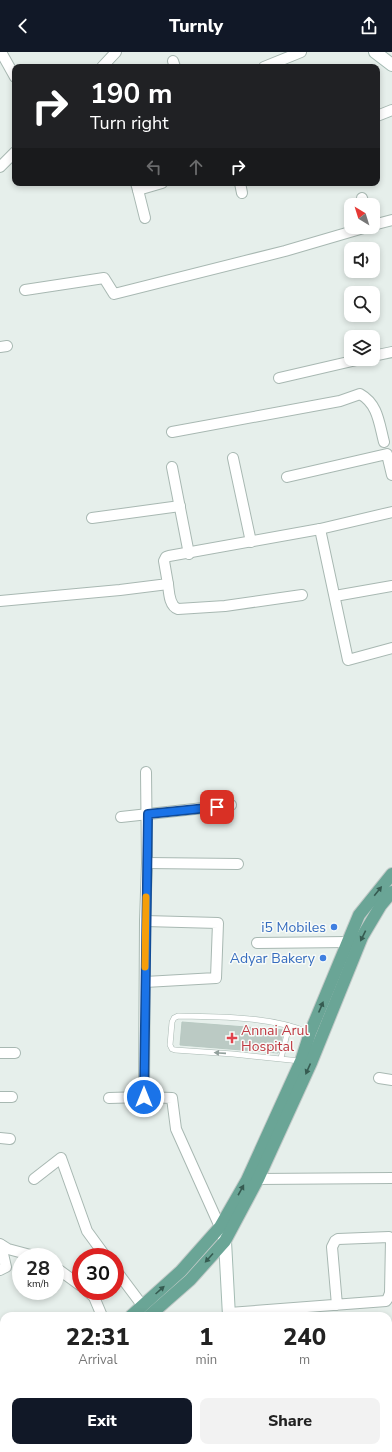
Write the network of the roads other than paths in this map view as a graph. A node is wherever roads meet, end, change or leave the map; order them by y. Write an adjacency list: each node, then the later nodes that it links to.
1 (1, 52): 8 (street)
2 (116, 52): 5 (street)
3 (302, 52): 6 (street)
4 (375, 52): 7 (street)
5 (105, 64)
6 (272, 64)
7 (392, 65)
8 (12, 72)
9 (392, 110): 10 (street)
10 (380, 115)
11 (12, 155): 12 (street)
12 (0, 167)
13 (241, 186): 15 (street)
14 (137, 187): 16 (street)
15 (242, 194)
16 (145, 218)
17 (392, 220): 18 (street)
18 (380, 223)
19 (344, 234): 20 (street)
20 (25, 290)
21 (392, 352): 22 (street)
22 (380, 355)
23 (344, 363): 24 (street)
24 (279, 378)
25 (172, 432): 26 (street)
26 (388, 440): 27 (street)
27 (387, 454): 30 (street); 31 (street)
28 (233, 458): 36 (street)
29 (172, 468): 32 (street)
30 (392, 476)
31 (286, 477)
32 (180, 506): 34 (street); 37 (street)
33 (392, 512): 35 (street)
34 (92, 518)
35 (320, 529): 36 (street); 41 (street)
36 (251, 542): 37 (street)
37 (189, 554): 38 (street)
38 (168, 584): 40 (street); 42 (street)
39 (392, 586): 41 (street)
40 (302, 595)
41 (335, 596): 43 (street)
42 (0, 601)
43 (392, 648)
44 (146, 772): 46 (street)
45 (230, 805): 46 (street)
46 (148, 814): 47 (street); 48 (street)
47 (121, 817)
48 (147, 863): 49 (street); 52 (street)
49 (238, 864)
50 (392, 874): 53 (main road, one-way to 50)
51 (392, 892): 70 (main road, one-way to 70)
52 (145, 921): 55 (street); 55 (street)
53 (348, 942): 54 (street); 57 (main road, one-way to 53)
54 (257, 943)
55 (145, 982): 66 (street)
56 (289, 1026): 57 (lane); 60 (lane); 60 (lane, one-way to 56)
57 (310, 1033): 61 (main road)
58 (0, 1053): 59 (street)
59 (15, 1053)
60 (281, 1058): 61 (lane)
61 (301, 1061): 71 (main road, one-way to 61)
62 (379, 1078): 63 (street)
63 (392, 1080)
64 (0, 1097): 65 (street)
65 (12, 1097)
66 (144, 1097): 67 (street); 71 (street)
67 (109, 1098)
68 (392, 1178): 70 (street)
69 (34, 1179): 74 (street)
70 (258, 1179): 72 (main road)
71 (220, 1227): 72 (street); 79 (main road, one-way to 71)
72 (225, 1241): 83 (main road, one-way to 83); 84 (street)
73 (0, 1244): 75 (street); 76 (street)
74 (99, 1248)
75 (12, 1250)
76 (0, 1270)
77 (124, 1281): 79 (street)
78 (95, 1300): 81 (street)
79 (142, 1305): 82 (main road)
80 (337, 1305): 80 (street); 85 (street)
81 (100, 1312)
82 (135, 1312)
83 (157, 1312)
84 (229, 1312)
85 (261, 1312)

